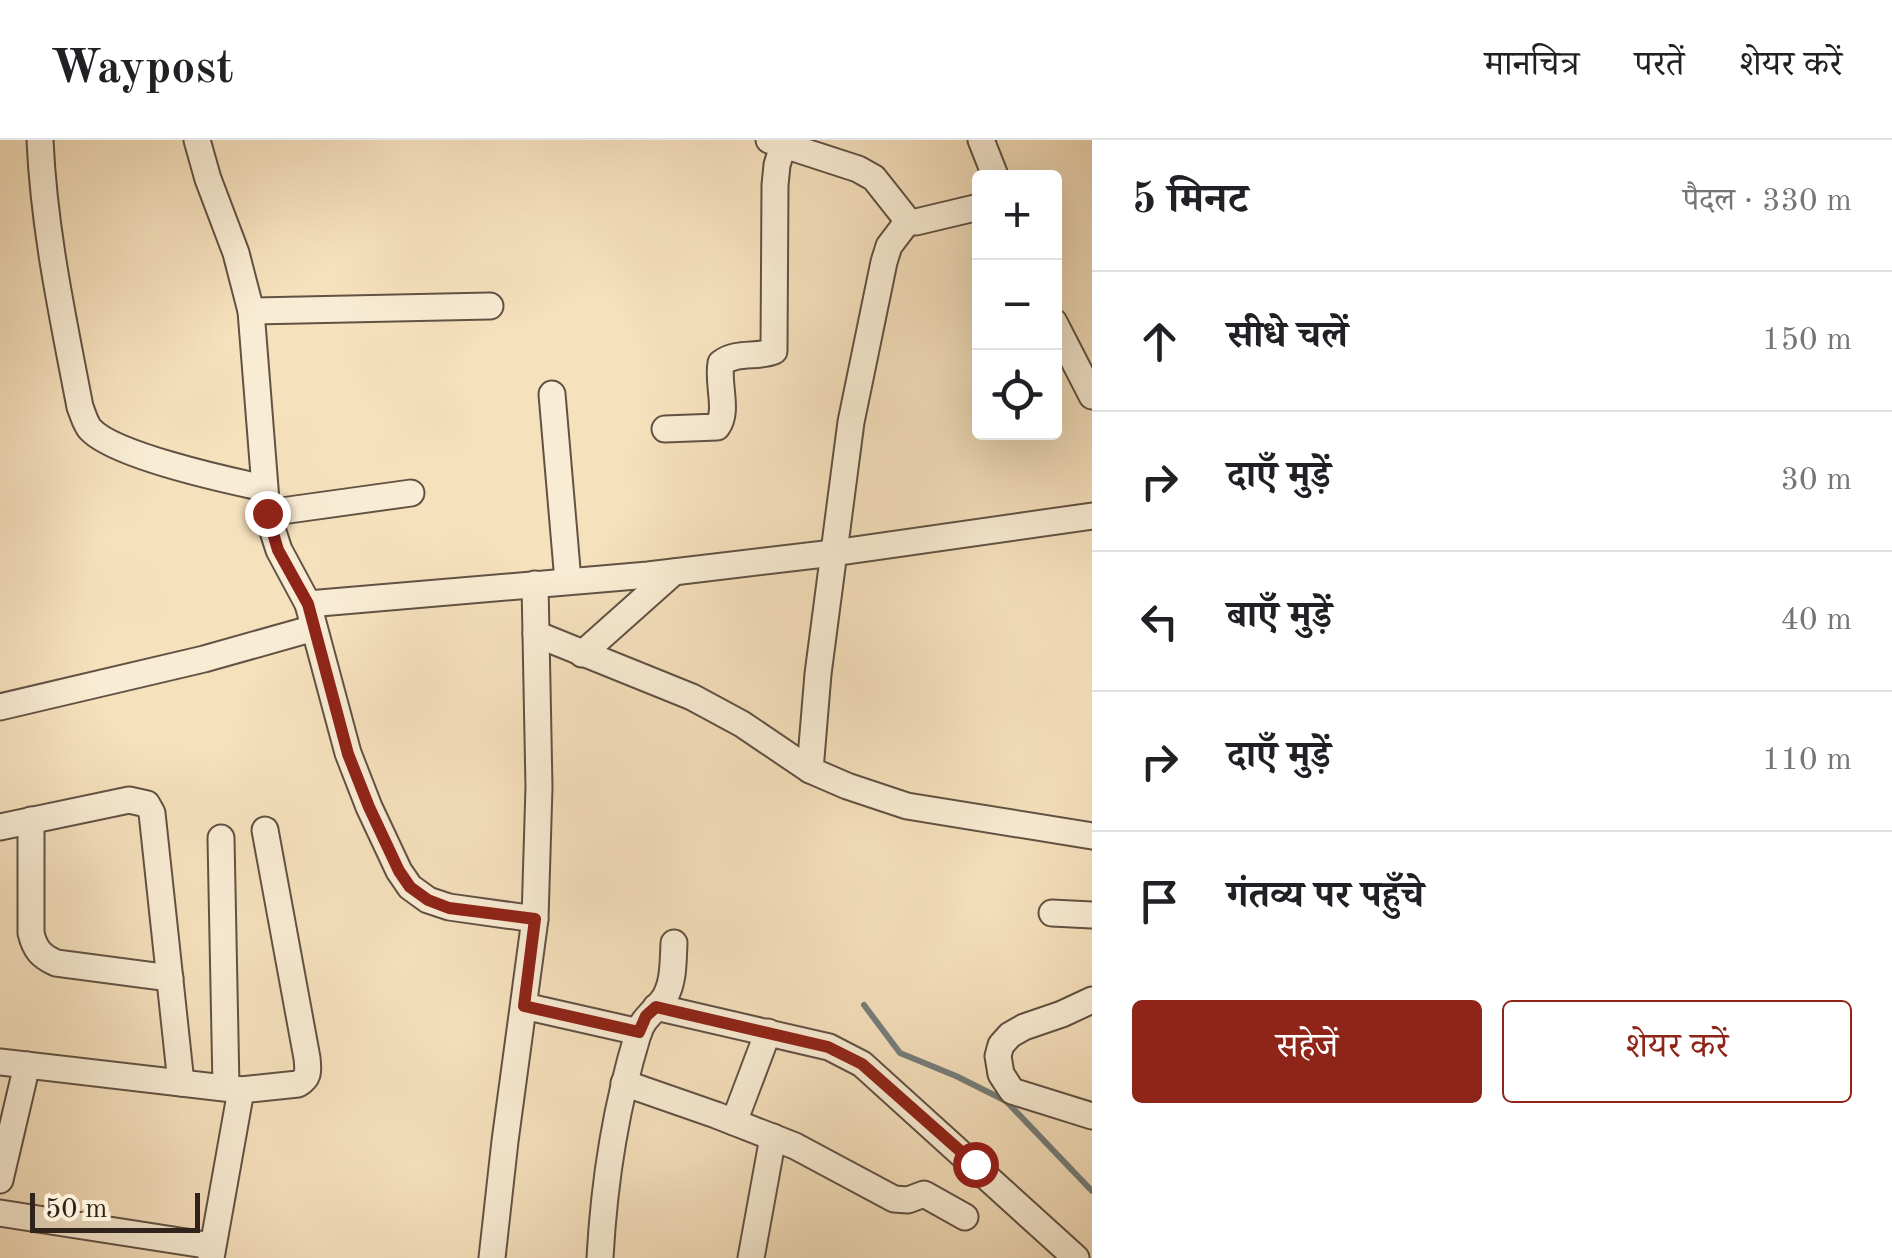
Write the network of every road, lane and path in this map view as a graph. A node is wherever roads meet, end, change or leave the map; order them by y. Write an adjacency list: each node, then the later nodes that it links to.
1 (40, 140): 15 (street)
2 (197, 140): 9 (street)
3 (981, 140): 5 (street)
4 (776, 142): 7 (street); 13 (street)
5 (993, 170)
6 (972, 209): 7 (street)
7 (908, 221): 17 (street)
8 (490, 306): 9 (street)
9 (251, 311): 15 (street)
10 (1062, 338): 12 (street)
11 (552, 394): 19 (street)
12 (1092, 396)
13 (664, 430)
14 (411, 492): 15 (street)
15 (265, 500): 21 (street)
16 (1092, 516): 17 (street)
17 (834, 554): 18 (street); 25 (street)
18 (674, 572): 19 (street); 23 (street)
19 (568, 581): 20 (street)
20 (535, 584): 21 (street); 22 (street)
21 (310, 616): 24 (street); 33 (street)
22 (536, 634): 23 (street); 33 (street)
23 (582, 654): 25 (street)
24 (0, 707)
25 (810, 770): 29 (street)
26 (31, 820): 27 (street); 35 (street); 35 (street)
27 (0, 827)
28 (265, 830): 45 (street)
29 (1092, 836)
30 (221, 838): 45 (street)
31 (1052, 913): 32 (street)
32 (1092, 914)
33 (535, 919): 37 (street)
34 (674, 943): 38 (street)
35 (170, 978): 43 (street)
36 (1092, 1000): 46 (street)
37 (524, 1006): 39 (street); 53 (street)
38 (656, 1007): 39 (street); 40 (street)
39 (639, 1032): 44 (street)
40 (768, 1032): 47 (street); 56 (street)
41 (0, 1062): 42 (street)
42 (27, 1065): 43 (street); 49 (street)
43 (181, 1082): 45 (street)
44 (624, 1083): 47 (street); 54 (street)
45 (233, 1089): 52 (street)
46 (1092, 1116)
47 (734, 1122): 48 (street)
48 (772, 1137): 51 (street); 55 (street)
49 (0, 1180)
50 (0, 1213): 52 (street)
51 (965, 1217)
52 (211, 1252)
53 (492, 1258)
54 (600, 1258)
55 (750, 1258)
56 (1076, 1258)

